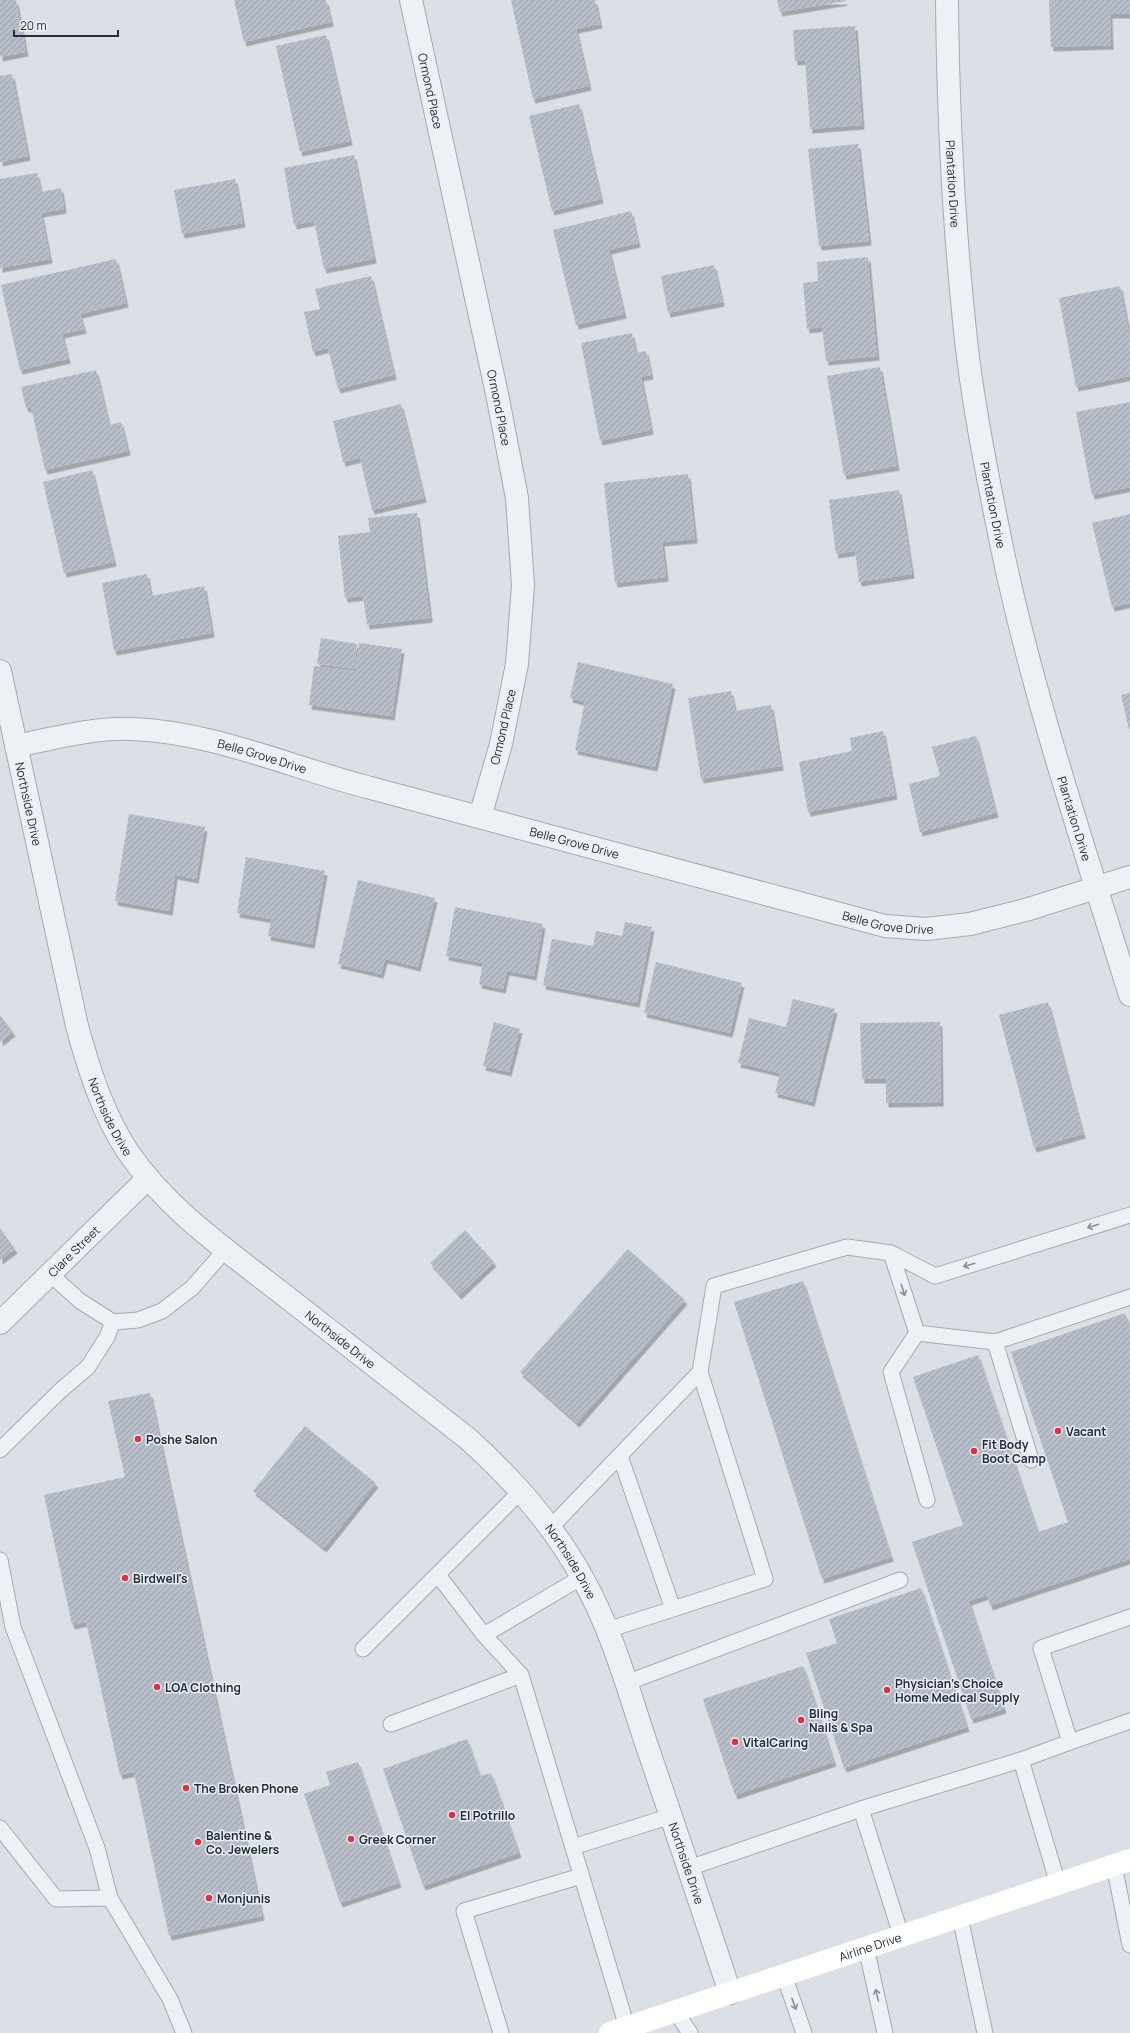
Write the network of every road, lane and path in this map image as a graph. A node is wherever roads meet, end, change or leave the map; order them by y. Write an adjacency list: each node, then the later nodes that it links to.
1 (411, 0): 5 (street, Ormond Place)
2 (947, 0): 7 (street, Plantation Drive)
3 (0, 671): 4 (street, Northside Drive)
4 (16, 746): 5 (street, Belle Grove Drive); 9 (street, Northside Drive)
5 (480, 817): 7 (street, Belle Grove Drive)
6 (1130, 877): 7 (street, Belle Grove Drive)
7 (1097, 888): 8 (street, Plantation Drive)
8 (1130, 995)
9 (148, 1178): 11 (street, Northside Drive); 13 (street, Clare Street)
10 (1130, 1215): 12 (lane, one-way to 12)
11 (226, 1249): 15 (lane); 23 (street, Northside Drive)
12 (892, 1253): 17 (lane, one-way to 17); 19 (lane)
13 (50, 1274): 15 (lane); 16 (street, Clare Street)
14 (1130, 1297): 18 (lane)
15 (113, 1322): 20 (lane)
16 (0, 1323)
17 (917, 1333): 18 (lane); 24 (lane)
18 (995, 1342): 22 (lane)
19 (700, 1372): 21 (lane); 30 (lane)
20 (0, 1450)
21 (620, 1456): 25 (lane); 30 (lane)
22 (1031, 1460)
23 (521, 1491): 25 (street, Northside Drive); 27 (lane)
24 (927, 1500)
25 (551, 1527): 28 (street, Northside Drive)
26 (0, 1560): 32 (lane)
27 (438, 1575): 34 (lane); 35 (lane)
28 (582, 1577): 33 (street, Northside Drive); 34 (lane)
29 (900, 1580): 37 (lane)
30 (673, 1609): 33 (lane)
31 (1130, 1617): 40 (lane)
32 (6, 1627): 50 (lane)
33 (607, 1630): 37 (street, Northside Drive)
34 (484, 1635): 36 (lane)
35 (364, 1649)
36 (521, 1675): 39 (lane); 45 (lane)
37 (626, 1683): 43 (street, Northside Drive)
38 (1130, 1721): 40 (lane)
39 (391, 1724)
40 (1070, 1742): 41 (lane)
41 (1021, 1760): 42 (lane); 49 (lane)
42 (861, 1809): 47 (lane); 52 (lane)
43 (671, 1816): 45 (lane); 47 (street, Northside Drive)
44 (0, 1828): 50 (lane)
45 (573, 1847): 48 (lane)
46 (1122, 1862): 49 (main road, Airline Drive); 53 (lane)
47 (689, 1868): 56 (street, Northside Drive)
48 (581, 1876): 58 (lane); 60 (lane)
49 (1058, 1884): 51 (main road, Airline Drive)
50 (110, 1898): 59 (lane)
51 (960, 1917): 52 (main road, Airline Drive); 64 (lane)
52 (901, 1935): 54 (main road, Airline Drive)
53 (1130, 1945)
54 (866, 1947): 55 (main road, Airline Drive); 63 (lane, one-way to 54)
55 (784, 1975): 56 (main road, Airline Drive); 62 (lane, one-way to 62)
56 (730, 1993): 57 (main road, Airline Drive)
57 (675, 2011): 58 (main road, Airline Drive); 61 (lane)
58 (619, 2030)
59 (184, 2033)
60 (501, 2033)
61 (690, 2033)
62 (804, 2033)
63 (885, 2033)
64 (985, 2033)

